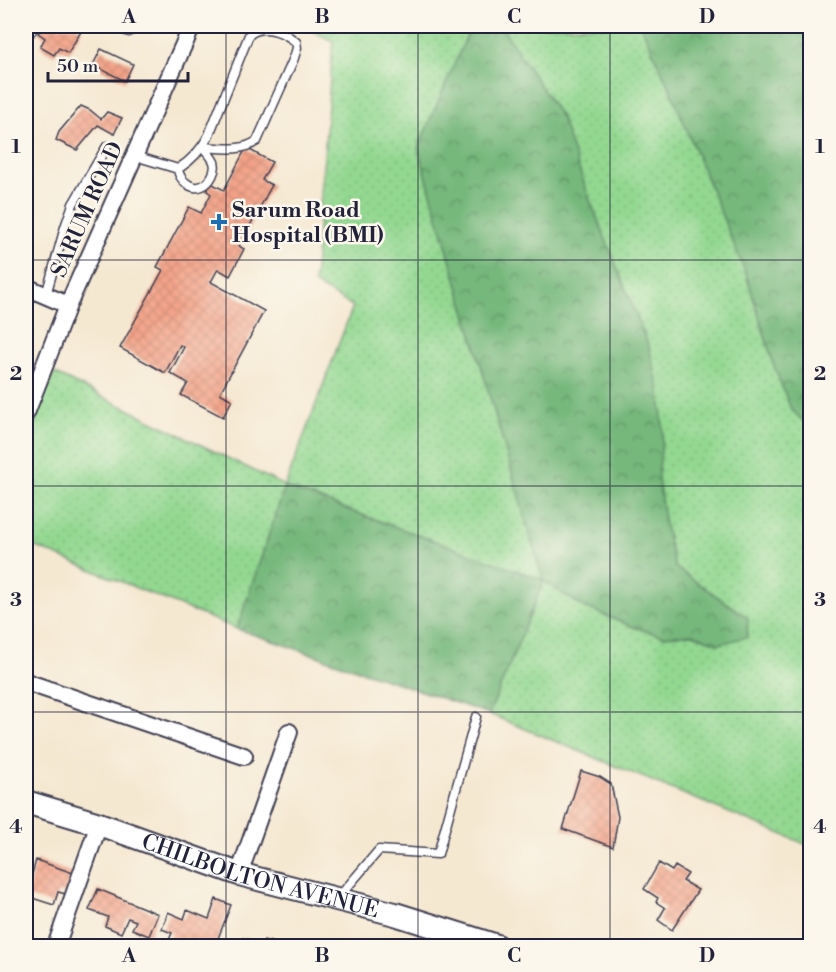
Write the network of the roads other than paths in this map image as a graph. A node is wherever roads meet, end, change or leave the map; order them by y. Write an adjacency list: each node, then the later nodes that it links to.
1 (35, 26): 5 (lane)
2 (115, 26): 4 (lane)
3 (192, 26): 8 (street, SARUM ROAD)
4 (129, 32)
5 (26, 38)
6 (107, 146): 11 (lane)
7 (203, 147): 7 (lane); 9 (lane); 9 (lane)
8 (135, 156): 9 (lane); 12 (street, SARUM ROAD)
9 (178, 169)
10 (26, 286): 11 (street)
11 (46, 295): 12 (street)
12 (68, 305): 13 (street, SARUM ROAD)
13 (26, 413)
14 (26, 682): 17 (street)
15 (476, 717): 21 (lane)
16 (289, 732): 20 (street)
17 (244, 756)
18 (26, 802): 19 (main road, CHILBOLTON AVENUE)
19 (99, 824): 20 (main road, CHILBOLTON AVENUE); 22 (street)
20 (239, 874): 21 (main road, CHILBOLTON AVENUE)
21 (338, 898): 23 (main road, CHILBOLTON AVENUE)
22 (56, 946)
23 (497, 946)

